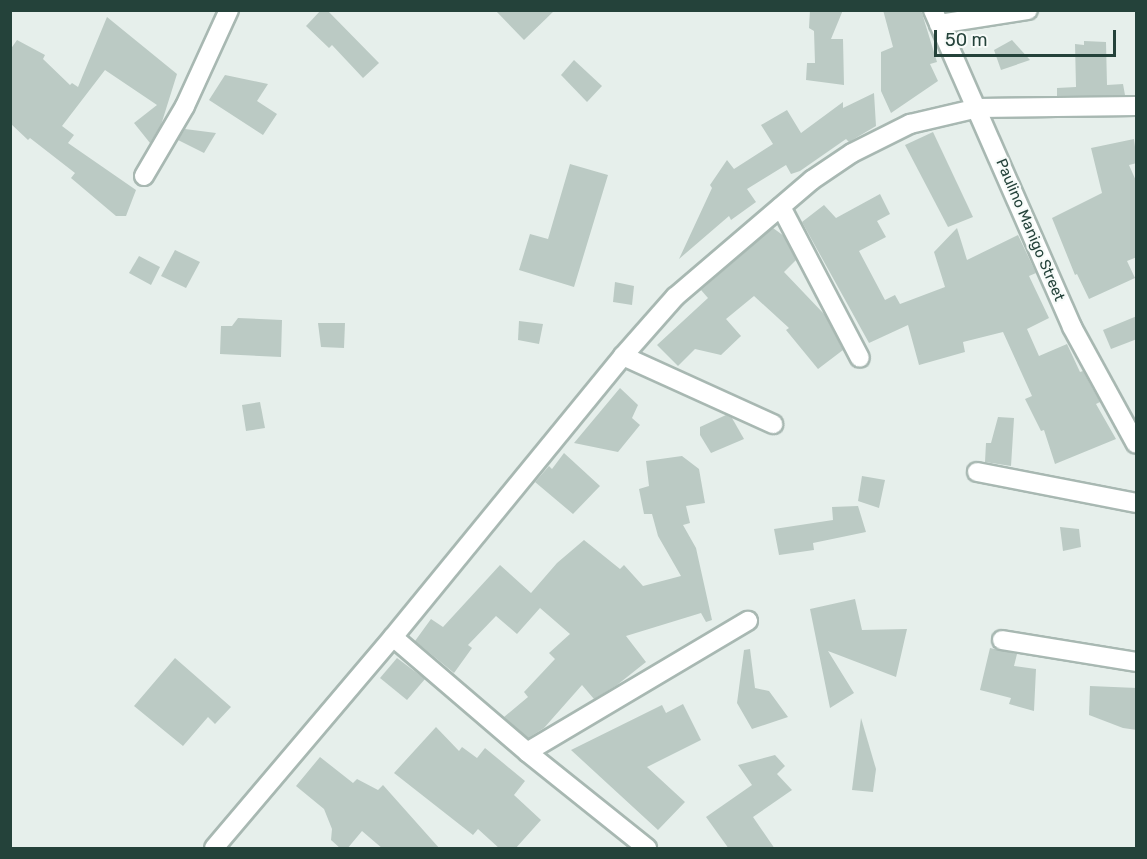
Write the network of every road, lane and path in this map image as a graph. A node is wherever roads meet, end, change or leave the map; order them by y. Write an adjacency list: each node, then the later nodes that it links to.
1 (229, 10): 6 (street)
2 (1028, 10): 3 (street)
3 (936, 17): 5 (street, Paulino Manigo Street)
4 (1137, 106): 5 (street)
5 (978, 108): 7 (street); 11 (street, Paulino Manigo Street)
6 (144, 176)
7 (781, 207): 8 (street); 9 (street)
8 (623, 356): 10 (street); 15 (street)
9 (860, 358)
10 (772, 424)
11 (1137, 444)
12 (977, 472): 13 (street)
13 (1137, 503)
14 (748, 621): 18 (street)
15 (393, 637): 18 (street); 19 (street)
16 (1002, 640): 17 (street)
17 (1137, 662)
18 (527, 752): 20 (street)
19 (214, 849)
20 (647, 849)

